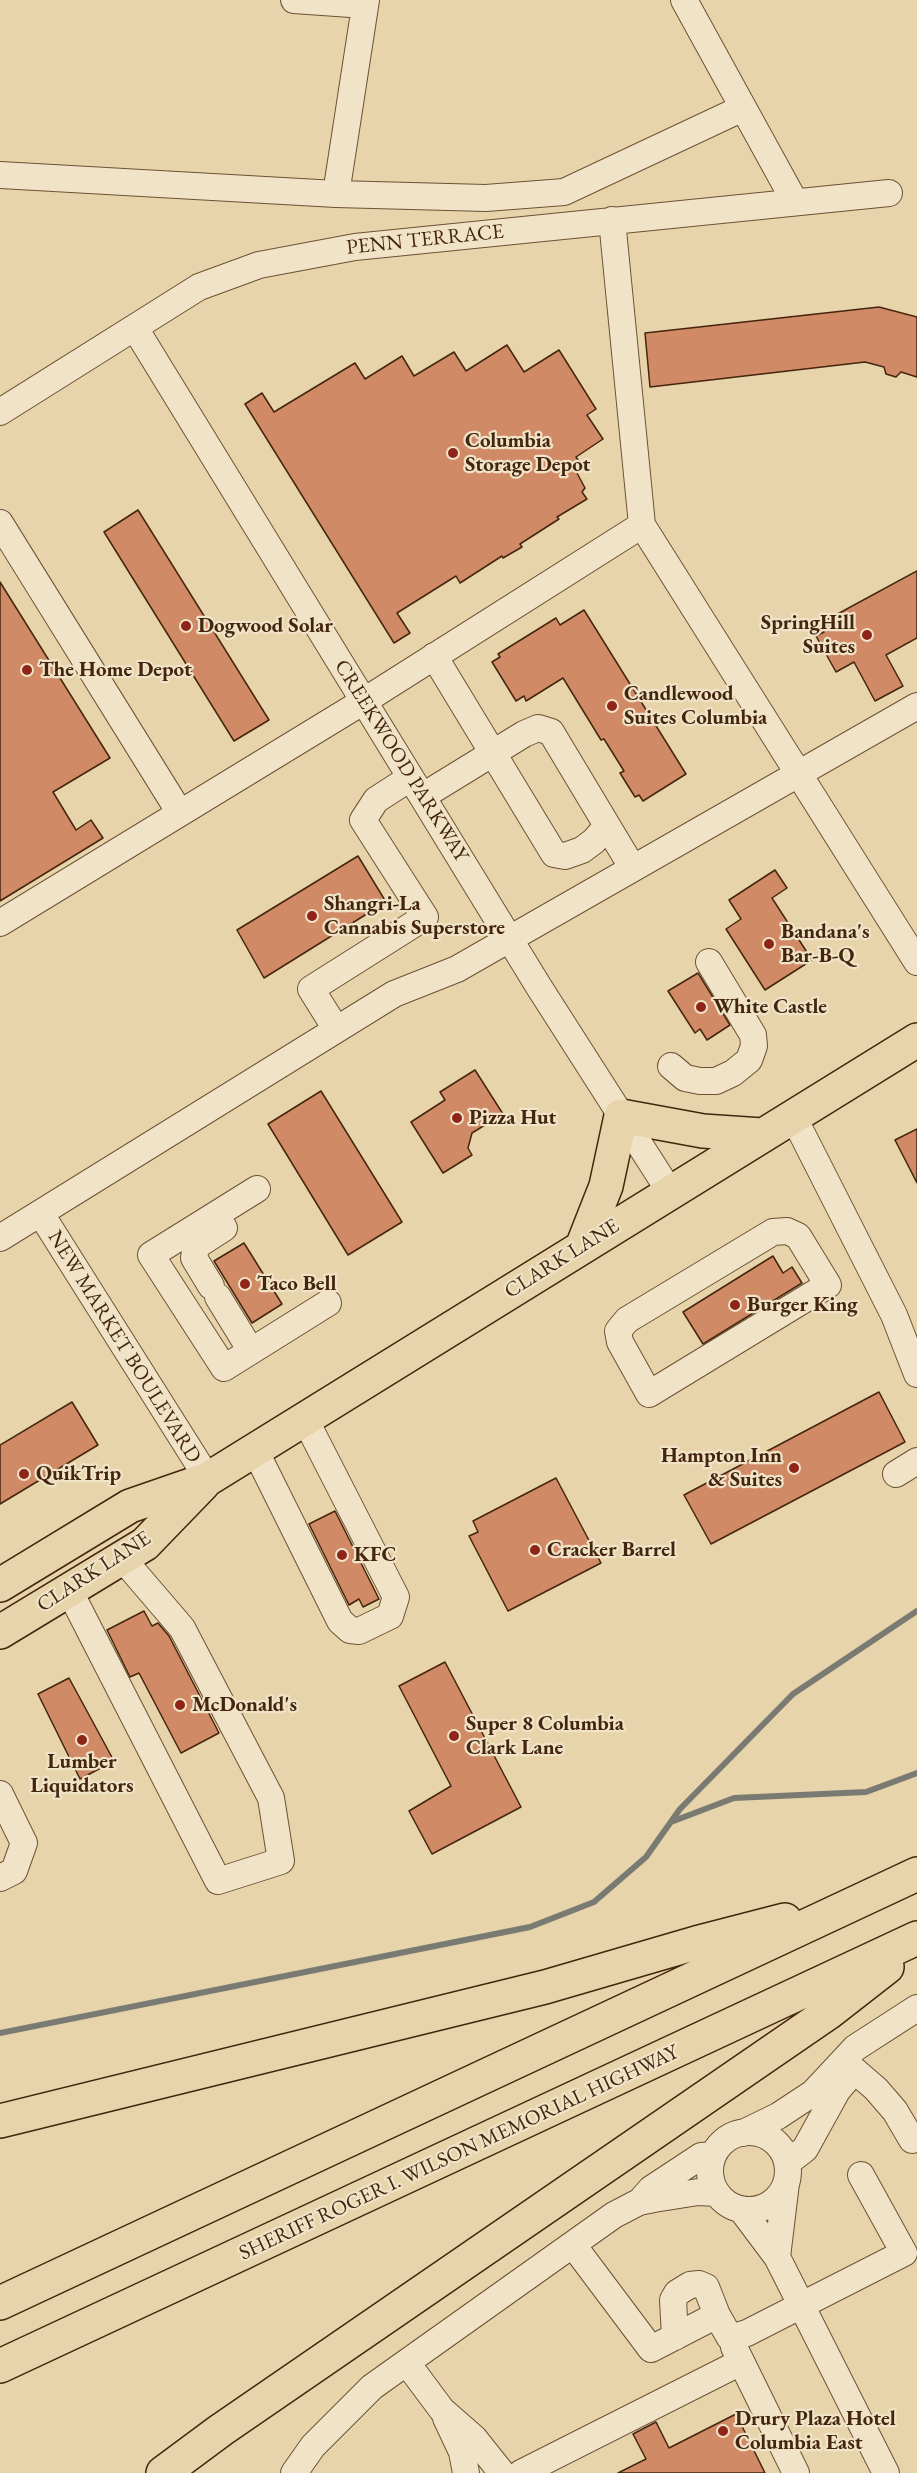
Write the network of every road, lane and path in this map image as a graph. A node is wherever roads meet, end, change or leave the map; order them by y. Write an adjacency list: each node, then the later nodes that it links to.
1 (294, 0): 3 (street)
2 (684, 0): 4 (street)
3 (366, 2): 7 (street)
4 (743, 108): 7 (street); 8 (street)
5 (0, 174): 7 (street)
6 (889, 193): 8 (street, PENN TERRACE)
7 (336, 194)
8 (795, 202): 9 (street, PENN TERRACE)
9 (612, 220): 10 (street, PENN TERRACE); 13 (street)
10 (135, 328): 11 (street, PENN TERRACE); 15 (street, CREEKWOOD PARKWAY)
11 (0, 412)
12 (0, 523): 20 (street)
13 (642, 525): 14 (street); 18 (street)
14 (434, 656): 15 (street); 17 (street)
15 (364, 701): 19 (street, CREEKWOOD PARKWAY); 20 (street)
16 (917, 706): 18 (street)
17 (493, 753): 19 (street); 21 (street); 21 (street)
18 (798, 773): 22 (street); 26 (street)
19 (416, 787): 24 (street, CREEKWOOD PARKWAY); 27 (street)
20 (180, 813): 23 (street)
21 (607, 826): 22 (street)
22 (632, 867): 24 (street)
23 (0, 923)
24 (510, 937): 27 (street); 30 (street, CREEKWOOD PARKWAY)
25 (710, 962): 29 (street)
26 (917, 962)
27 (336, 1029): 34 (street)
28 (917, 1040): 31 (main road, CLARK LANE)
29 (671, 1066)
30 (621, 1116): 32 (main road); 33 (street, CREEKWOOD PARKWAY); 36 (main road)
31 (793, 1116): 32 (main road, CLARK LANE); 40 (street)
32 (762, 1135): 33 (main road, CLARK LANE)
33 (670, 1192): 36 (main road, CLARK LANE)
34 (41, 1214): 35 (street); 43 (street, NEW MARKET BOULEVARD)
35 (0, 1238)
36 (582, 1247): 41 (main road, CLARK LANE)
37 (716, 1268): 37 (street)
38 (328, 1303): 39 (street)
39 (251, 1351): 39 (street)
40 (917, 1374)
41 (305, 1419): 42 (main road, CLARK LANE); 42 (street)
42 (255, 1449): 43 (main road, CLARK LANE)
43 (207, 1479): 44 (main road, CLARK LANE); 45 (main road, CLARK LANE)
44 (122, 1558): 46 (main road, CLARK LANE); 46 (street)
45 (0, 1585)
46 (69, 1590): 47 (main road, CLARK LANE)
47 (0, 1632)
48 (0, 1794): 50 (street)
49 (917, 1874): 51 (main road)
50 (0, 1878)
51 (857, 1902): 57 (main road); 69 (main road)
52 (917, 1938): 76 (main road, SHERIFF ROGER I. WILSON MEMORIAL HIGHWAY)
53 (917, 1944): 78 (main road)
54 (917, 2008): 55 (street)
55 (886, 2029): 56 (street); 58 (street)
56 (854, 2070): 59 (street); 61 (street)
57 (0, 2121)
58 (743, 2133): 60 (street); 61 (street)
59 (912, 2140)
60 (713, 2155): 63 (street); 64 (street)
61 (787, 2173): 65 (street); 68 (street)
62 (861, 2175): 67 (street)
63 (717, 2193): 64 (street); 65 (street)
64 (639, 2202): 66 (street)
65 (741, 2209): 68 (street)
66 (573, 2245): 72 (street); 75 (street)
67 (910, 2248): 70 (street)
68 (777, 2257): 70 (street)
69 (0, 2303)
70 (802, 2306): 73 (street); 84 (street)
71 (717, 2315): 72 (street); 72 (street); 73 (street)
72 (675, 2337)
73 (730, 2338): 74 (street)
74 (741, 2362): 82 (street); 83 (street)
75 (407, 2363): 77 (street); 79 (street)
76 (0, 2366)
77 (442, 2410): 80 (street); 81 (street)
78 (163, 2473)
79 (294, 2473)
80 (466, 2473)
81 (502, 2473)
82 (520, 2473)
83 (796, 2473)
84 (886, 2473)

